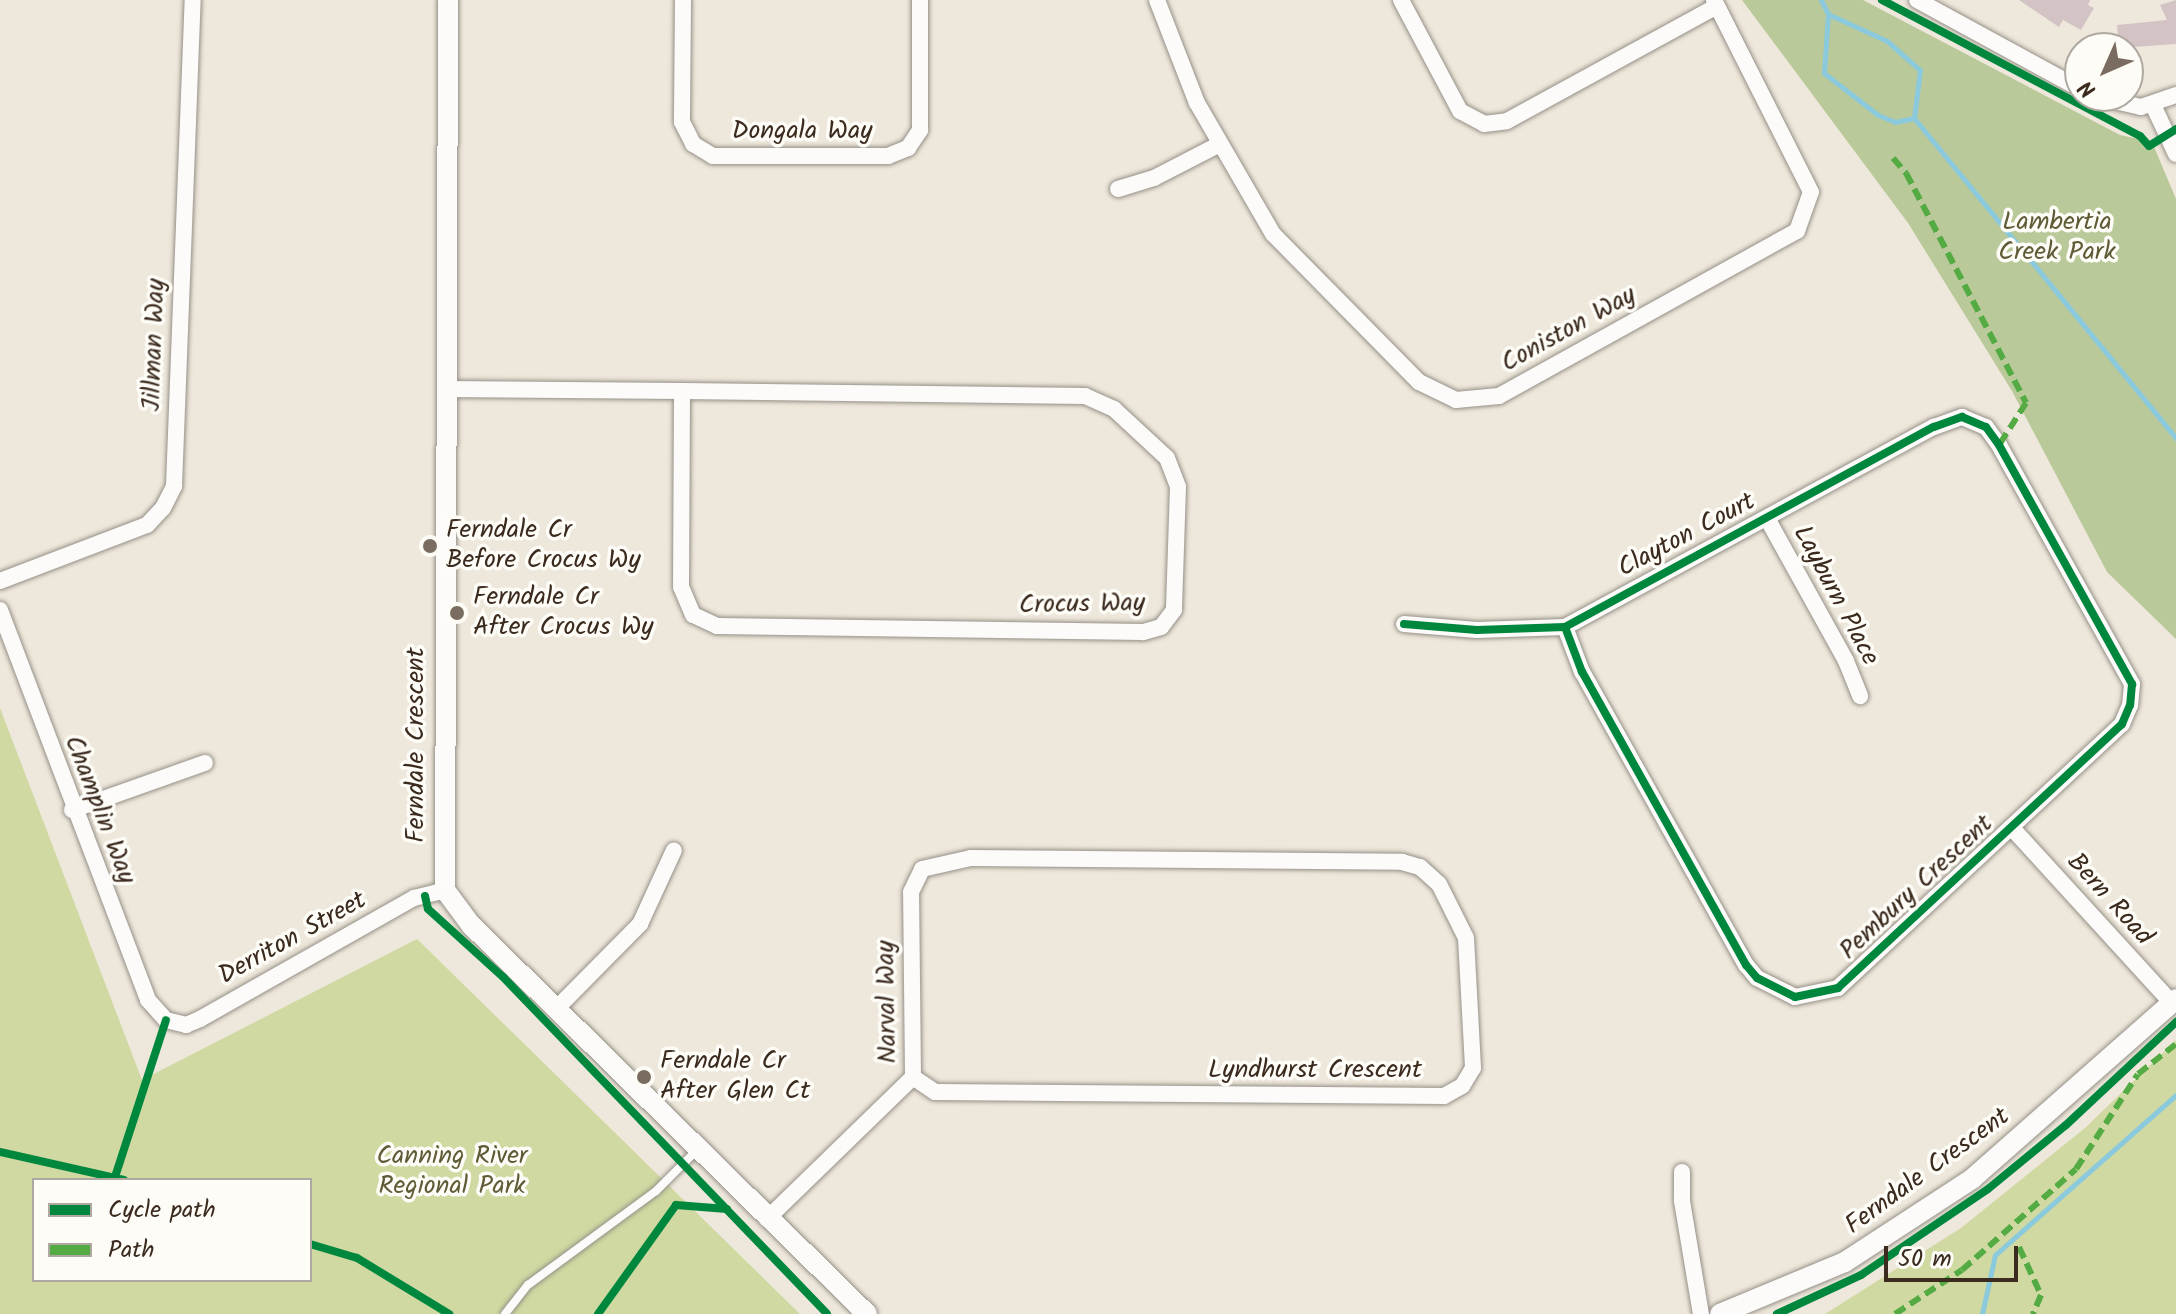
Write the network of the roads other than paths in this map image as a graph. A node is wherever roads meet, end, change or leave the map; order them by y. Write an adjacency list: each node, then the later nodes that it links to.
1 (193, 0): 20 (street, Jillman Way)
2 (448, 0): 16 (street, Ferndale Crescent)
3 (683, 0): 4 (street, Dongala Way)
4 (920, 0)
5 (1157, 0): 13 (street, Coniston Way)
6 (1401, 0): 7 (street)
7 (1716, 3): 13 (street, Coniston Way)
8 (1927, 3): 9 (street)
9 (2064, 80)
10 (2176, 95): 12 (street)
11 (2144, 105): 12 (street)
12 (2153, 105): 14 (street)
13 (1220, 144): 15 (street)
14 (2176, 154)
15 (1118, 189)
16 (445, 389): 17 (street, Crocus Way); 30 (street, Ferndale Crescent)
17 (682, 391): 17 (street, Crocus Way)
18 (1974, 419): 19 (street, Clayton Court); 27 (street, Pembury Crescent)
19 (1768, 520): 23 (street, Clayton Court); 24 (street, Layburn Place)
20 (0, 581)
21 (0, 610): 26 (street, Champlin Way)
22 (1404, 624): 23 (street, Clayton Court)
23 (1565, 627): 27 (street, Pembury Crescent)
24 (1860, 696)
25 (205, 763): 26 (street)
26 (72, 810): 33 (street, Champlin Way)
27 (2012, 828): 31 (street, Bern Road)
28 (674, 850): 32 (street)
29 (922, 869): 34 (street, Narval Way); 34 (street, Lyndhurst Crescent)
30 (445, 890): 32 (street); 33 (street, Derriton Street)
31 (2174, 1001): 41 (street, Ferndale Crescent)
32 (556, 1009): 35 (street)
33 (166, 1020)
34 (913, 1077): 37 (street, Narval Way)
35 (697, 1150): 37 (street); 38 (lane)
36 (1682, 1172): 40 (street)
37 (767, 1219): 39 (street)
38 (505, 1314)
39 (867, 1314)
40 (1701, 1314)
41 (1720, 1314)

